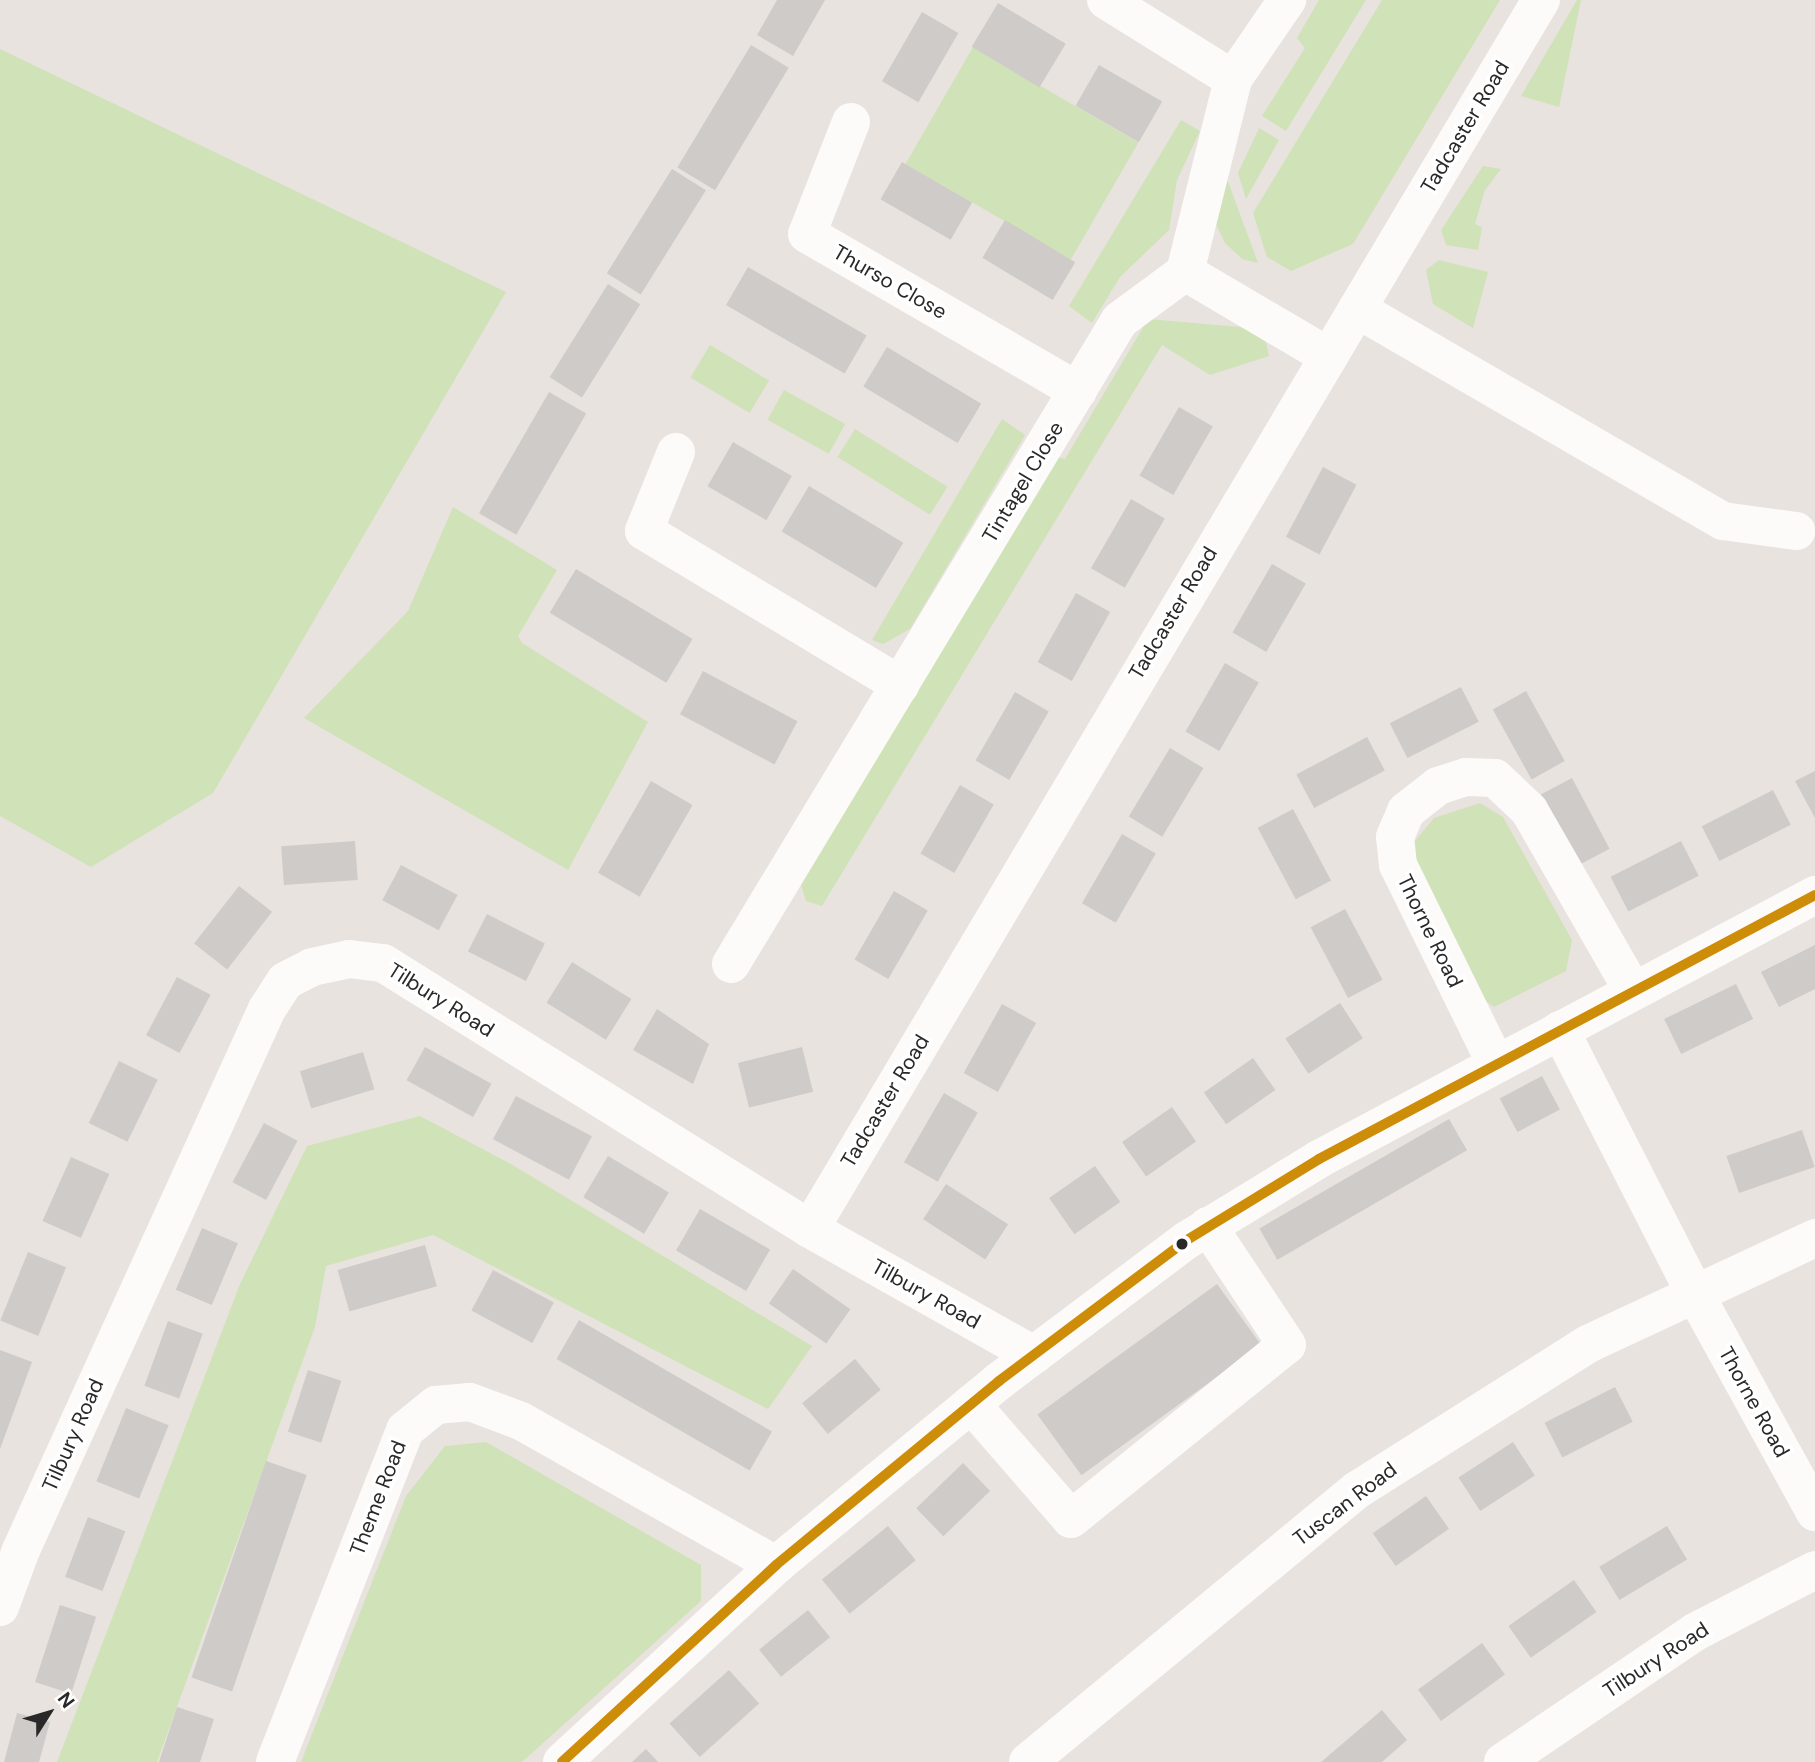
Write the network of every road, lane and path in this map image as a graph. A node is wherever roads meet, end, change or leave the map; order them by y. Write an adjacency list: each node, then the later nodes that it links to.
1 (1105, 0): 4 (street)
2 (1287, 0): 4 (street)
3 (1541, 0): 7 (street, Tadcaster Road)
4 (1233, 79): 6 (street)
5 (851, 121): 9 (street, Thurso Close)
6 (1185, 272): 8 (street); 9 (street, Tintagel Close)
7 (1357, 309): 8 (street, Tadcaster Road); 11 (street)
8 (1326, 355): 19 (street, Tadcaster Road)
9 (1078, 391): 12 (street, Tintagel Close)
10 (676, 452): 12 (street)
11 (1796, 531)
12 (900, 685): 14 (street, Tintagel Close)
13 (1815, 895): 15 (street)
14 (731, 964)
15 (1633, 991): 16 (street); 17 (street, Thorne Road)
16 (1560, 1030): 17 (street); 21 (street, Thorne Road)
17 (1496, 1064): 18 (street)
18 (1208, 1226): 22 (street); 23 (street)
19 (810, 1229): 22 (street, Tilbury Road); 27 (street, Tilbury Road)
20 (1815, 1238): 21 (street, Tuscan Road)
21 (1695, 1294): 24 (street, Thorne Road); 30 (street, Tuscan Road)
22 (1034, 1355): 23 (street)
23 (971, 1404): 25 (street)
24 (1815, 1512)
25 (776, 1565): 28 (street, Theme Road); 29 (street)
26 (1815, 1570): 31 (street, Tilbury Road)
27 (0, 1607)
28 (275, 1762)
29 (562, 1762)
30 (1028, 1762)
31 (1503, 1762)

